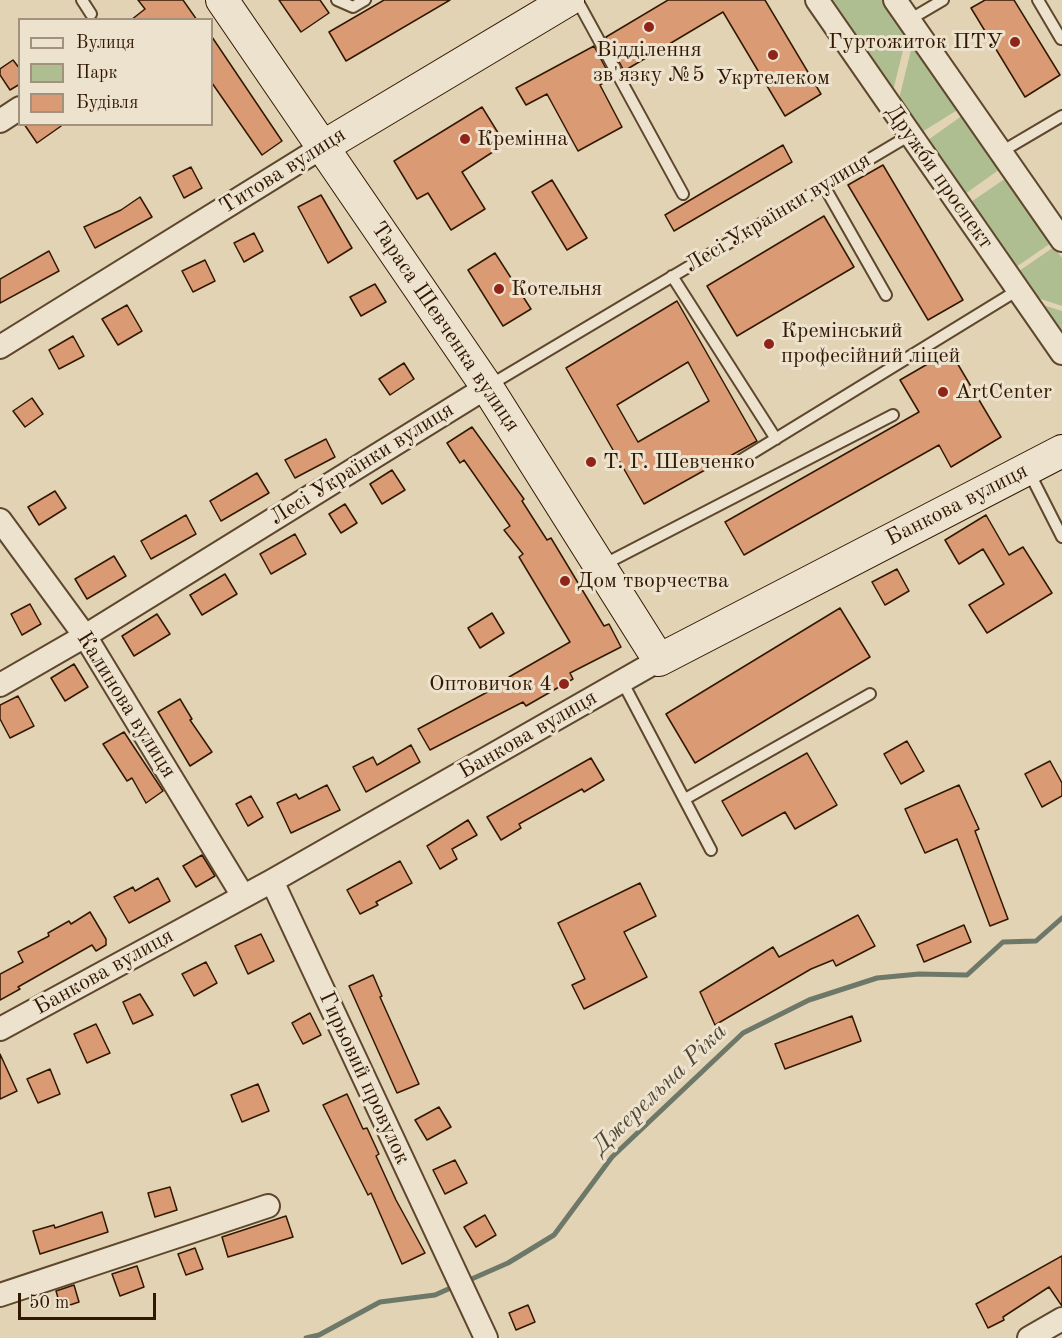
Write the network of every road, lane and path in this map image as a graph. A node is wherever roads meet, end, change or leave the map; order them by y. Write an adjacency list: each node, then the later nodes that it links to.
1 (82, 0): 11 (lane)
2 (222, 0): 18 (street, Тараса Шевченка вулиця)
3 (337, 0): 4 (lane)
4 (365, 0)
5 (568, 0): 18 (street, Титова вулиця)
6 (577, 0): 21 (lane)
7 (816, 0): 17 (street, Дружби проспект)
8 (895, 0): 12 (street)
9 (943, 0): 12 (lane)
10 (1038, 0): 13 (lane)
11 (91, 14)
12 (909, 20): 19 (street)
13 (1061, 39)
14 (18, 109): 16 (street)
15 (1062, 116): 19 (lane)
16 (0, 121)
17 (910, 135): 20 (lane, Лесі Українки вулиця); 24 (street, Дружби проспект)
18 (324, 146): 26 (street, Титова вулиця); 28 (street, Тараса Шевченка вулиця)
19 (1001, 152): 22 (street)
20 (824, 186): 23 (lane, Лесі Українки вулиця); 25 (lane)
21 (683, 194)
22 (1061, 237)
23 (672, 276): 28 (lane, Лесі Українки вулиця); 30 (lane)
24 (1018, 290): 27 (street, Дружби проспект); 30 (lane)
25 (886, 295)
26 (0, 347)
27 (1062, 353)
28 (487, 387): 36 (street, Тараса Шевченка вулиця); 37 (street, Лесі Українки вулиця)
29 (893, 415): 36 (lane)
30 (776, 439): 32 (lane)
31 (1062, 451): 33 (street, Банкова вулиця)
32 (741, 460)
33 (1027, 469): 35 (lane); 38 (street, Банкова вулиця)
34 (0, 520): 37 (street, Калинова вулиця)
35 (1062, 537)
36 (601, 566): 38 (street, Тараса Шевченка вулиця)
37 (85, 636): 40 (street, Лесі Українки вулиця); 45 (street, Калинова вулиця)
38 (659, 660): 39 (street, Банкова вулиця)
39 (622, 681): 42 (lane); 44 (street, Банкова вулиця)
40 (0, 685)
41 (870, 694): 42 (lane)
42 (685, 799): 43 (lane)
43 (711, 850)
44 (272, 881): 45 (street, Банкова вулиця); 50 (street, Гирьовий провулок)
45 (243, 896): 46 (street, Банкова вулиця)
46 (0, 1029)
47 (268, 1206): 48 (street)
48 (0, 1295)
49 (1062, 1319): 51 (street)
50 (486, 1338)
51 (1029, 1338)

